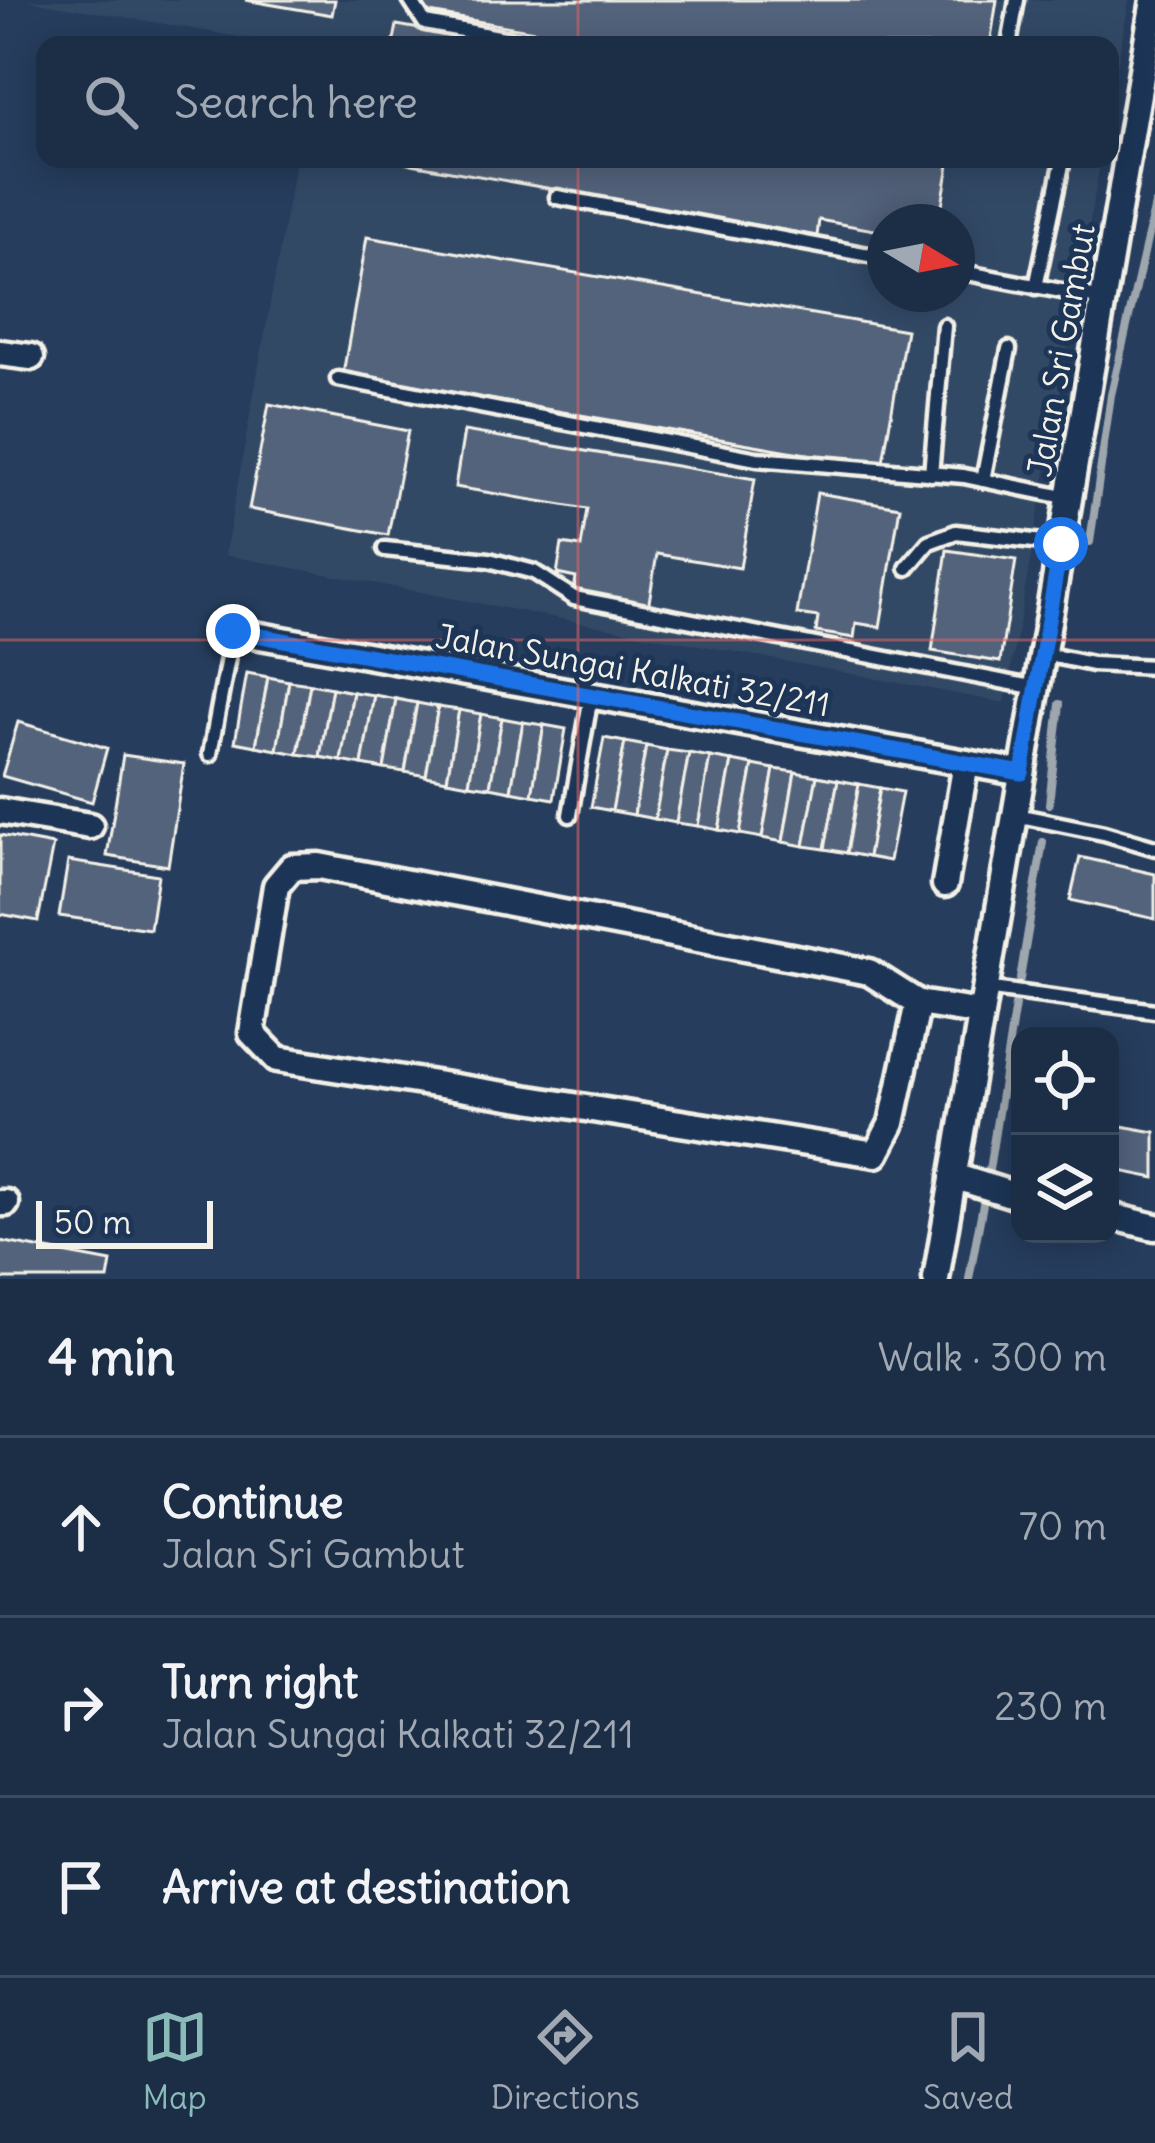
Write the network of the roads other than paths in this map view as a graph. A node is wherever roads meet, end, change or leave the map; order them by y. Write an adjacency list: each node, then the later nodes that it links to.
1 (410, 0): 4 (lane)
2 (1017, 0): 5 (lane)
3 (1154, 0): 6 (street, Jalan Sri Gambut)
4 (493, 36)
5 (1011, 36)
6 (1150, 48): 12 (street, Jalan Sri Gambut)
7 (1061, 168): 11 (lane)
8 (557, 197): 9 (lane)
9 (867, 255)
10 (975, 274): 11 (lane)
11 (1036, 286): 12 (lane)
12 (1103, 299): 20 (street, Jalan Sri Gambut)
13 (944, 326): 18 (lane)
14 (1009, 349): 19 (lane)
15 (0, 353): 16 (street)
16 (31, 357)
17 (338, 379): 18 (lane)
18 (931, 474): 19 (lane)
19 (983, 481): 20 (lane)
20 (1069, 498): 21 (street, Jalan Sri Gambut)
21 (1061, 544): 23 (lane); 25 (street, Jalan Sri Gambut)
22 (385, 549): 27 (lane)
23 (907, 568)
24 (233, 631): 28 (street, Jalan Sungai Kalkati 32/211); 29 (lane)
25 (1042, 654): 26 (lane); 27 (street, Jalan Sri Gambut)
26 (1155, 667)
27 (1037, 688): 31 (street, Jalan Sri Gambut)
28 (591, 696): 30 (street, Jalan Sungai Kalkati 32/211); 34 (lane)
29 (210, 754)
30 (966, 763): 31 (street, Jalan Sungai Kalkati 32/211); 37 (street)
31 (1022, 773): 33 (street, Jalan Sri Gambut)
32 (0, 811): 35 (street)
33 (1015, 814): 36 (lane); 38 (street, Jalan Sri Gambut)
34 (570, 815)
35 (90, 826)
36 (1155, 848)
37 (945, 884)
38 (983, 1000): 39 (street); 40 (lane); 41 (street, Jalan Sri Gambut)
39 (918, 1003): 39 (street)
40 (1155, 1010)
41 (953, 1176): 42 (street); 45 (street, Jalan Sri Gambut)
42 (1011, 1193)
43 (1119, 1218): 44 (street)
44 (1155, 1227)
45 (936, 1279)

